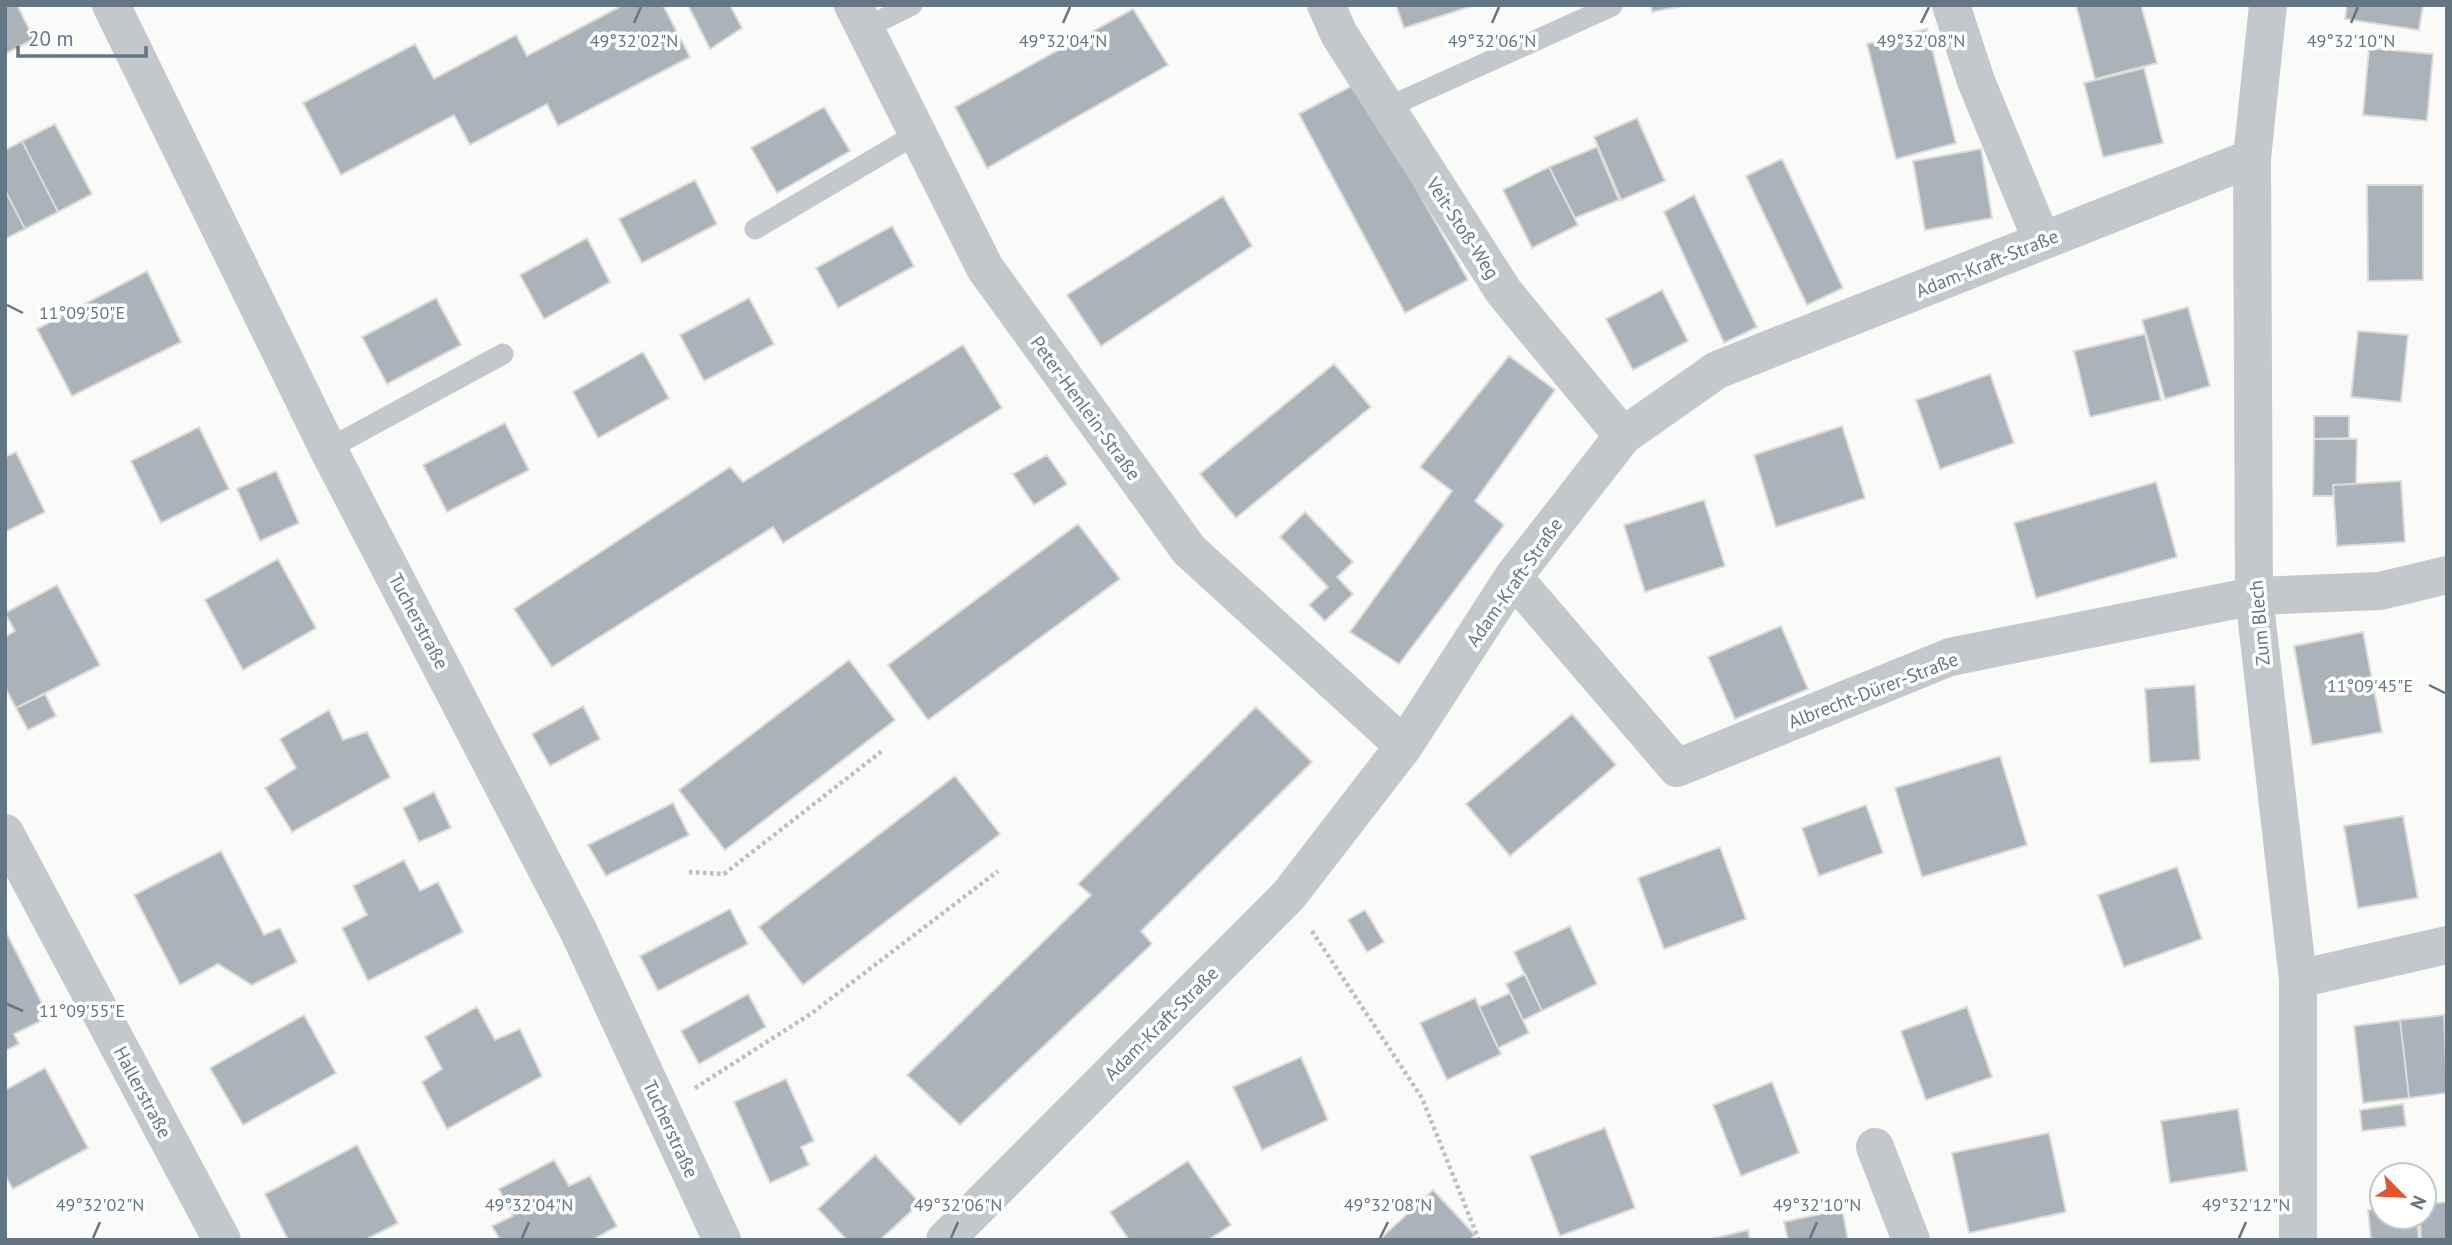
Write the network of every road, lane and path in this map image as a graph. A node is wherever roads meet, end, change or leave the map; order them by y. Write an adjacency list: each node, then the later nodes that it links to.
1 (111, 5): 15 (street, Tucherstraße)
2 (912, 5): 7 (lane)
3 (1326, 5): 8 (street, Veit-Stoß-Weg)
4 (1951, 5): 12 (street)
5 (2268, 5): 10 (street, Zum Blech)
6 (1612, 6): 8 (lane)
7 (859, 17): 9 (street, Peter-Henlein-Straße)
8 (1386, 108): 14 (street, Veit-Stoß-Weg)
9 (918, 133): 11 (lane); 19 (street, Peter-Henlein-Straße)
10 (2252, 158): 12 (street, Adam-Kraft-Straße); 18 (street, Zum Blech)
11 (755, 229)
12 (2042, 241): 14 (street, Adam-Kraft-Straße)
13 (503, 355): 15 (lane)
14 (1623, 436): 17 (street, Adam-Kraft-Straße)
15 (328, 449): 27 (street, Tucherstraße)
16 (2447, 575): 18 (street, Albrecht-Dürer-Straße)
17 (1513, 578): 18 (street, Albrecht-Dürer-Straße); 19 (street, Adam-Kraft-Straße)
18 (2255, 596): 26 (street, Zum Blech)
19 (1404, 746): 24 (street, Adam-Kraft-Straße)
20 (882, 751): 23 (path)
21 (5, 833): 29 (street, Hallerstraße)
22 (998, 871): 27 (path)
23 (689, 872)
24 (1289, 895): 31 (street, Adam-Kraft-Straße); 32 (path)
25 (2447, 945): 26 (street)
26 (2298, 979): 34 (street, Zum Blech)
27 (664, 1111): 30 (street, Tucherstraße)
28 (1875, 1147): 33 (street)
29 (222, 1240)
30 (722, 1240)
31 (945, 1240)
32 (1479, 1240)
33 (1911, 1240)
34 (2298, 1240)

